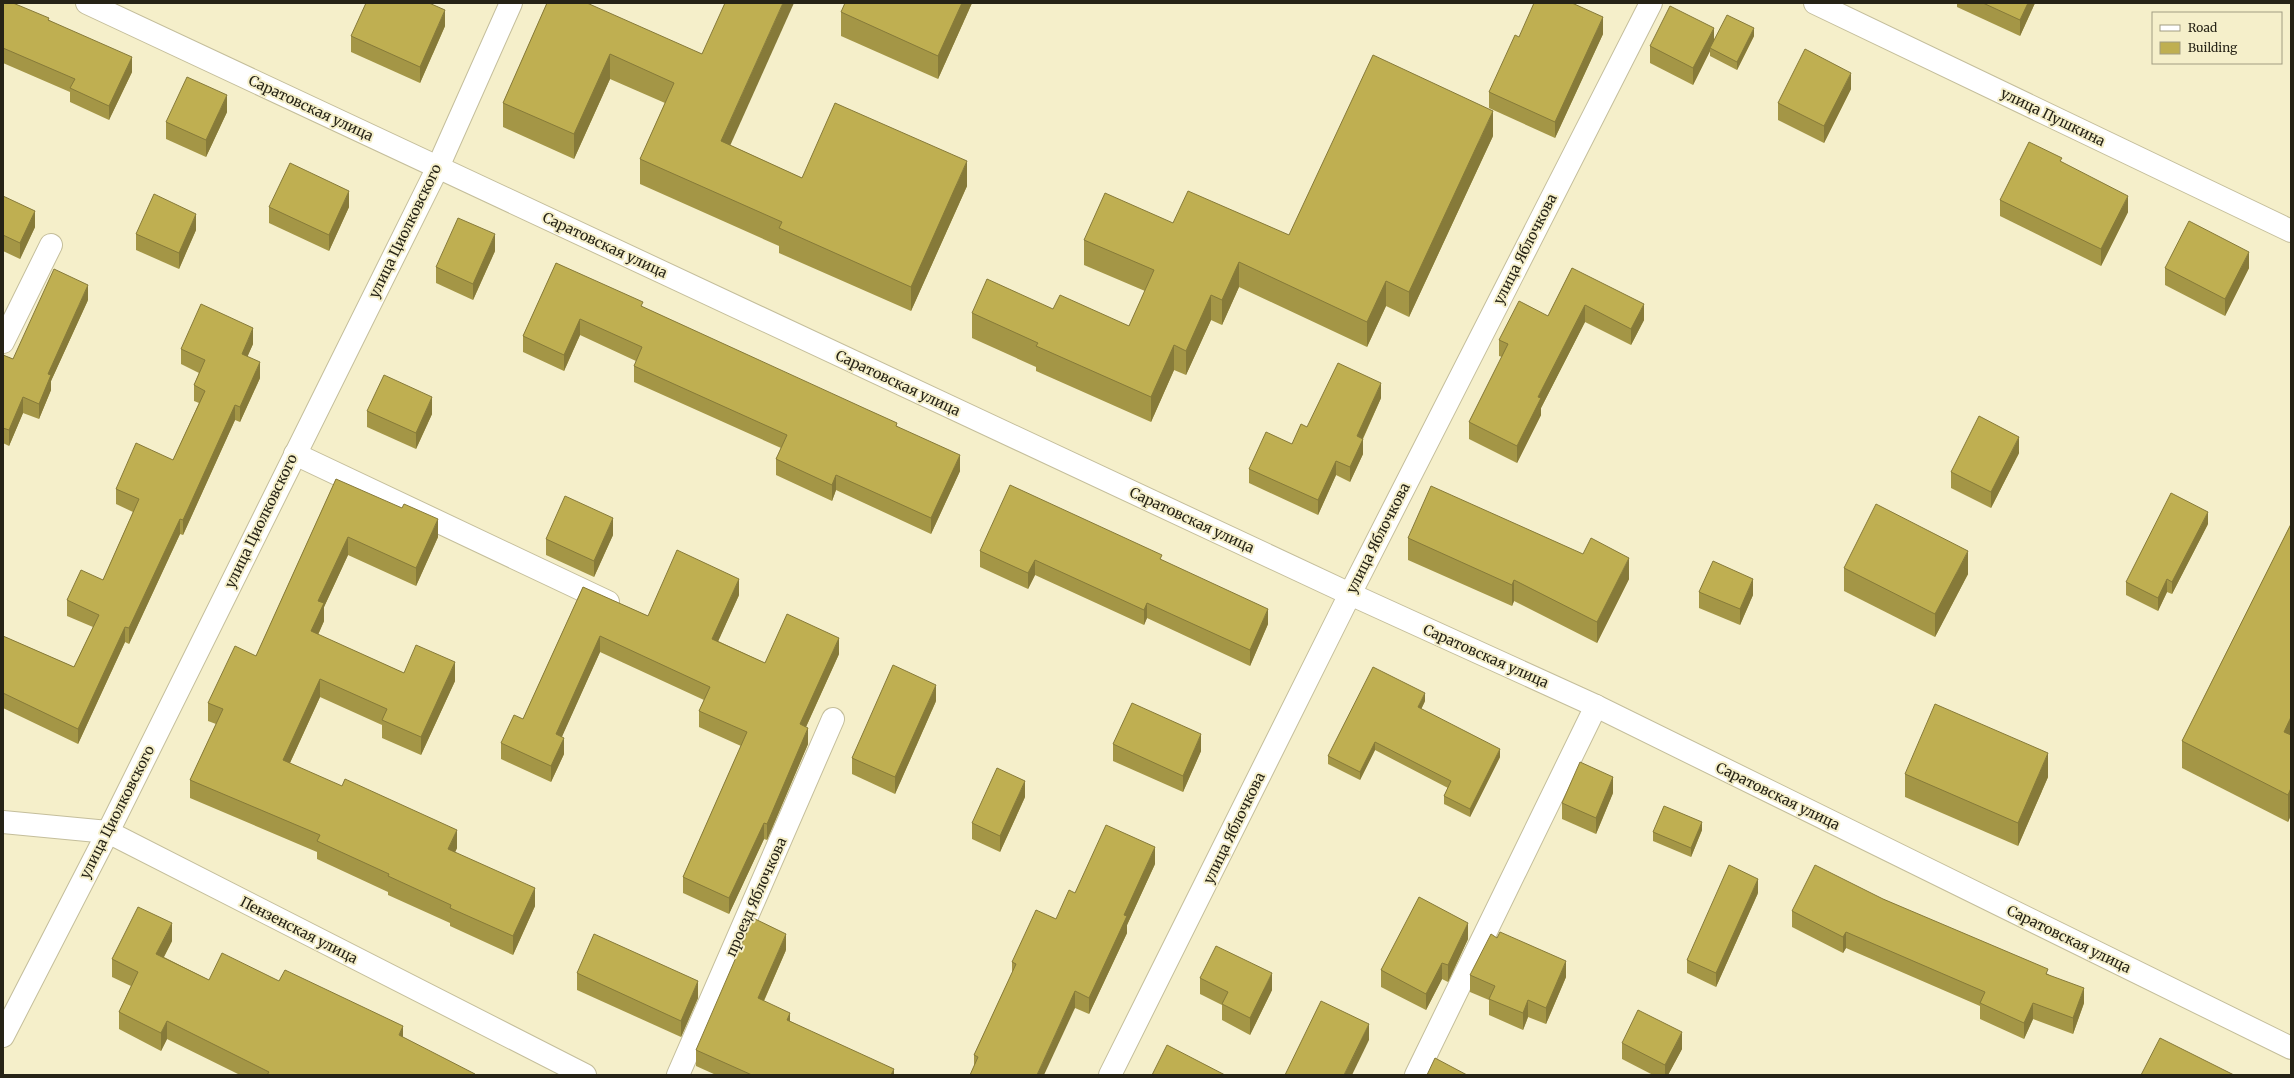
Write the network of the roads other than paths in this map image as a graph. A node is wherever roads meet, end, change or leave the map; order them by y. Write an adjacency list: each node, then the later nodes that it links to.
1 (87, 3): 5 (street, Саратовская улица)
2 (511, 3): 5 (street, улица Циолковского)
3 (1651, 3): 10 (street, улица Яблочкова)
4 (1814, 3): 6 (street, улица Пушкина)
5 (438, 167): 9 (street, улица Циолковского); 10 (street, Саратовская улица)
6 (2291, 231)
7 (52, 245): 8 (street)
8 (3, 342)
9 (294, 454): 11 (street); 15 (street, улица Циолковского)
10 (1350, 594): 12 (street, Саратовская улица); 20 (street, улица Яблочкова)
11 (624, 609)
12 (1596, 706): 17 (street, Саратовская улица); 21 (street)
13 (833, 719): 19 (street, проезд Яблочкова)
14 (3, 822): 15 (street, Пензенская улица)
15 (108, 832): 16 (street, улица Циолковского); 18 (street, Пензенская улица)
16 (3, 1036)
17 (2291, 1048)
18 (585, 1075)
19 (678, 1075)
20 (1110, 1075)
21 (1416, 1075)

